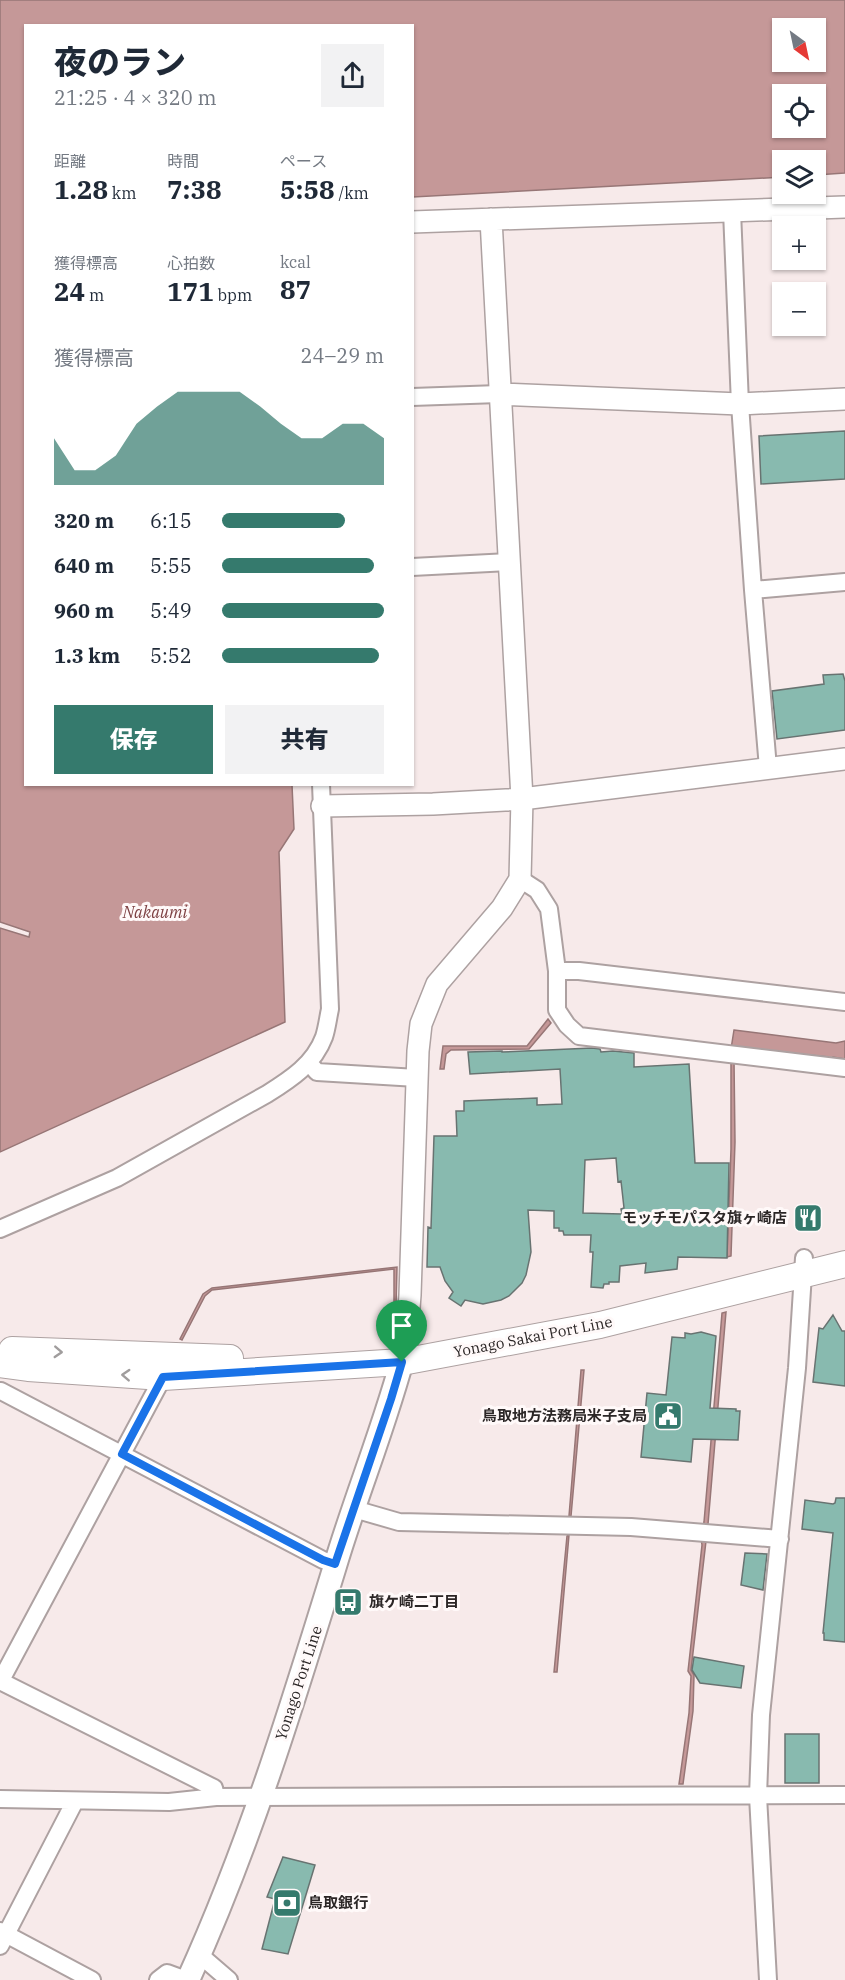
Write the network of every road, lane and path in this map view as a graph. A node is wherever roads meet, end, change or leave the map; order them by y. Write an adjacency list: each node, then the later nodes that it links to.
1 (845, 207): 2 (street)
2 (732, 212): 3 (street); 8 (street)
3 (491, 219): 4 (street); 5 (street)
4 (414, 222)
5 (499, 394): 6 (street); 8 (street); 9 (street)
6 (414, 397)
7 (845, 399): 8 (street)
8 (740, 404): 12 (street)
9 (509, 562): 10 (street); 16 (street)
10 (414, 567)
11 (845, 582): 12 (street)
12 (753, 590): 14 (street)
13 (845, 759): 14 (street)
14 (768, 768): 16 (street)
15 (321, 786): 17 (street)
16 (522, 799): 17 (street); 18 (street)
17 (322, 806): 21 (street)
18 (520, 879): 19 (street); 23 (street)
19 (556, 971): 20 (street); 22 (street)
20 (845, 1002)
21 (309, 1063): 23 (street); 24 (street)
22 (845, 1068)
23 (417, 1078): 28 (street)
24 (0, 1229)
25 (845, 1248): 27 (main road, Yonago Sakai Port Line)
26 (845, 1264): 27 (main road, Yonago Sakai Port Line)
27 (803, 1266): 28 (main road, Yonago Sakai Port Line); 34 (street)
28 (404, 1354): 29 (main road, Yonago Sakai Port Line, one-way to 28); 30 (main road, Yonago Sakai Port Line); 33 (main road, Yonago Port Line)
29 (3, 1359): 30 (main road, Yonago Sakai Port Line, one-way to 29); 31 (street)
30 (163, 1377): 32 (street)
31 (1, 1392): 32 (street)
32 (122, 1454): 35 (street); 36 (street)
33 (354, 1509): 34 (street); 35 (main road, Yonago Port Line)
34 (780, 1539): 38 (street)
35 (335, 1564): 40 (main road, Yonago Port Line)
36 (0, 1682): 39 (street)
37 (845, 1795): 38 (street)
38 (758, 1796): 40 (street); 49 (street)
39 (216, 1797): 40 (street); 42 (street)
40 (262, 1798): 44 (main road, Yonago Port Line)
41 (0, 1799): 42 (street)
42 (75, 1801): 43 (street)
43 (2, 1937): 45 (street)
44 (200, 1955): 47 (main road, Yonago Port Line); 48 (street)
45 (92, 1980)
46 (158, 1980): 47 (street)
47 (187, 1980)
48 (229, 1980)
49 (768, 1980)

